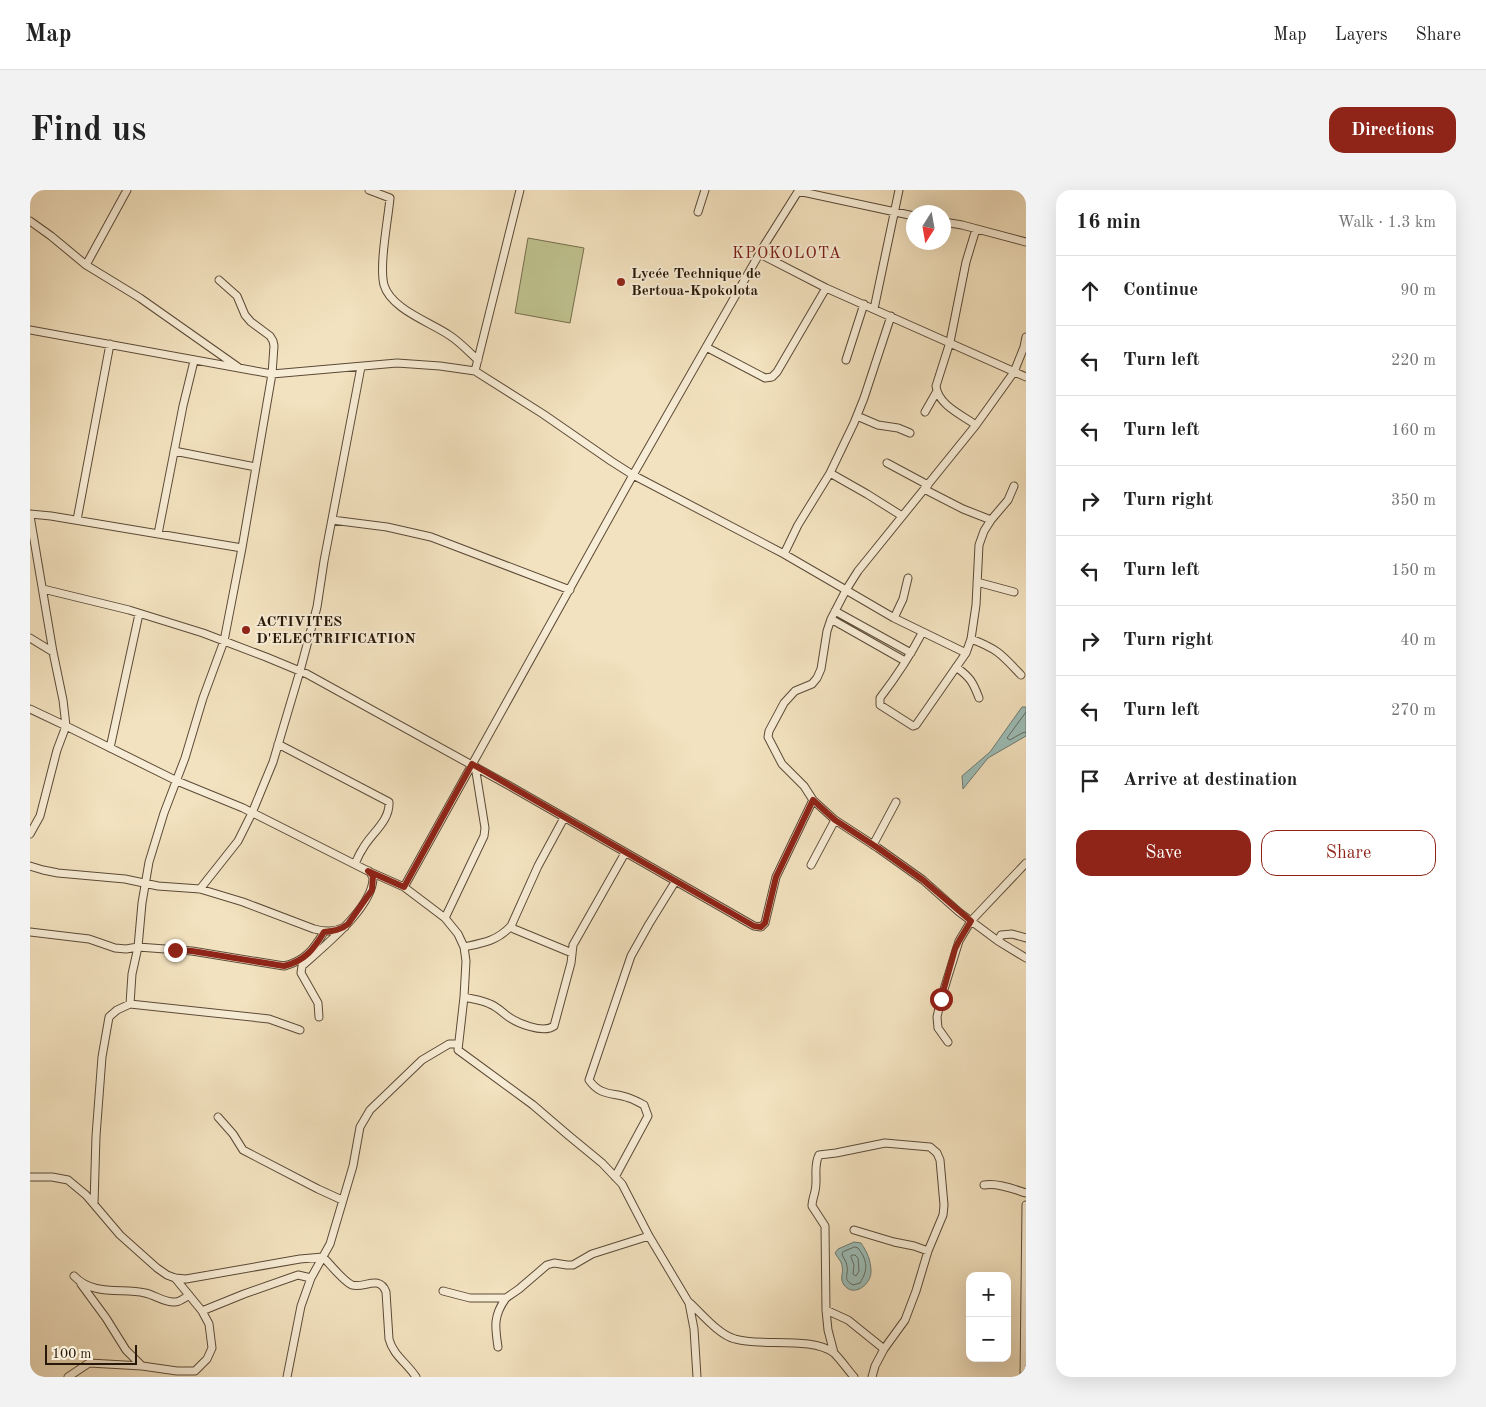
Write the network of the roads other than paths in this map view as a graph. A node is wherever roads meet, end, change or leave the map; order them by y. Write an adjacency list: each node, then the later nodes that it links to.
1 (127, 190): 15 (street)
2 (369, 190): 26 (street)
3 (520, 190): 26 (street)
4 (705, 190): 7 (street)
5 (899, 190): 8 (street)
6 (799, 191): 8 (street); 14 (street)
7 (698, 212)
8 (894, 213): 9 (street); 19 (street)
9 (906, 215)
10 (30, 221): 15 (street)
11 (951, 224): 12 (street)
12 (976, 229): 13 (street); 23 (street)
13 (1026, 242)
14 (760, 254): 17 (street); 25 (street)
15 (86, 265): 30 (street)
16 (219, 280): 33 (street)
17 (826, 288): 18 (street); 25 (street)
18 (864, 304): 19 (street); 27 (street)
19 (874, 308): 20 (street)
20 (891, 316): 23 (street); 37 (street)
21 (30, 330): 24 (street)
22 (1026, 336): 32 (street)
23 (950, 342): 32 (street); 35 (street)
24 (110, 344): 28 (street); 49 (street)
25 (706, 347): 44 (street)
26 (478, 360): 31 (street)
27 (846, 360)
28 (194, 361): 30 (street); 40 (street)
29 (362, 366): 31 (street); 33 (street); 50 (street)
30 (241, 368): 33 (street)
31 (475, 371): 44 (street)
32 (1014, 372): 34 (street); 38 (street)
33 (272, 374): 42 (street)
34 (1026, 377)
35 (937, 392): 36 (street); 38 (street)
36 (925, 412)
37 (856, 416): 39 (street); 43 (street)
38 (976, 425): 46 (street)
39 (910, 433)
40 (174, 451): 42 (street); 52 (street)
41 (887, 463): 46 (street)
42 (256, 467): 53 (street)
43 (830, 473): 48 (street); 54 (street)
44 (633, 475): 54 (street); 58 (street)
45 (1014, 486): 51 (street)
46 (926, 487): 48 (street); 51 (street)
47 (30, 515): 49 (street); 57 (street)
48 (902, 516): 59 (street)
49 (77, 520): 52 (street)
50 (332, 520): 58 (street); 74 (street)
51 (991, 520): 56 (street)
52 (158, 534): 53 (street)
53 (242, 548): 68 (street)
54 (784, 554): 59 (street)
55 (908, 578): 63 (street)
56 (978, 582): 60 (street); 67 (street)
57 (43, 589): 62 (street); 69 (street)
58 (570, 590): 81 (street)
59 (846, 590): 61 (street); 63 (street)
60 (1014, 592)
61 (835, 611): 64 (street); 70 (street)
62 (139, 614): 68 (street); 80 (street)
63 (894, 618): 65 (street)
64 (831, 619): 72 (street); 83 (street)
65 (922, 633): 70 (street); 71 (street)
66 (30, 638): 69 (street)
67 (971, 640): 71 (street); 75 (street)
68 (224, 641): 74 (street); 82 (street)
69 (53, 652): 78 (street)
70 (911, 653): 72 (street)
71 (966, 653): 73 (street)
72 (906, 660): 73 (street)
73 (956, 667): 76 (street)
74 (300, 671): 79 (street); 81 (street)
75 (1020, 675)
76 (979, 698)
77 (30, 709): 78 (street)
78 (66, 726): 80 (street); 88 (street)
79 (278, 744): 85 (street); 93 (street)
80 (110, 748): 82 (street)
81 (474, 765): 86 (street); 99 (street); 101 (street)
82 (177, 781): 85 (street); 98 (street)
83 (813, 800): 87 (street); 97 (street)
84 (896, 802): 90 (street)
85 (252, 813): 93 (street); 100 (street)
86 (564, 818): 91 (street); 103 (street)
87 (835, 820): 90 (street); 94 (street)
88 (33, 824): 89 (street)
89 (30, 834)
90 (873, 845): 102 (street)
91 (625, 853): 97 (street); 111 (street)
92 (1026, 863): 102 (street)
93 (355, 864): 96 (street)
94 (810, 865)
95 (30, 866): 98 (street)
96 (368, 871): 99 (street); 104 (street)
97 (676, 882): 121 (street)
98 (145, 883): 100 (street); 109 (street)
99 (404, 887): 101 (street)
100 (200, 889): 106 (street)
101 (445, 918): 110 (street)
102 (971, 921): 108 (street); 117 (street)
103 (511, 926): 110 (street); 111 (street)
104 (345, 927): 106 (street); 115 (street)
105 (30, 932): 109 (street)
106 (324, 932): 109 (street)
107 (1026, 938): 108 (street)
108 (998, 940): 112 (street)
109 (138, 946): 114 (street)
110 (464, 947): 113 (street)
111 (572, 953): 113 (street)
112 (1026, 958)
113 (464, 998): 118 (street)
114 (130, 1004): 116 (street); 125 (street)
115 (318, 1016)
116 (300, 1030)
117 (948, 1042)
118 (458, 1044): 121 (street); 124 (street)
119 (218, 1117): 124 (street)
120 (30, 1177): 125 (street)
121 (615, 1177): 128 (street)
122 (984, 1185): 123 (street)
123 (1026, 1193)
124 (342, 1200): 130 (street)
125 (94, 1204): 132 (street)
126 (1026, 1206): 151 (street)
127 (854, 1230): 129 (street)
128 (649, 1236): 137 (street); 138 (street)
129 (928, 1252): 139 (street); 142 (street)
130 (323, 1257): 132 (street); 133 (street); 147 (street)
131 (74, 1276): 134 (street)
132 (175, 1278): 136 (street)
133 (311, 1278): 140 (street); 146 (street)
134 (81, 1284): 136 (street); 144 (street)
135 (443, 1291): 137 (street)
136 (189, 1296): 140 (street)
137 (506, 1298): 141 (street)
138 (689, 1303): 143 (street); 148 (street)
139 (826, 1310): 142 (street); 143 (street)
140 (202, 1311): 144 (street)
141 (498, 1347)
142 (884, 1348): 150 (street)
143 (834, 1353): 149 (street)
144 (142, 1366): 145 (street)
145 (68, 1377)
146 (287, 1377)
147 (416, 1377)
148 (697, 1377)
149 (854, 1377)
150 (872, 1377)
151 (1024, 1377)

